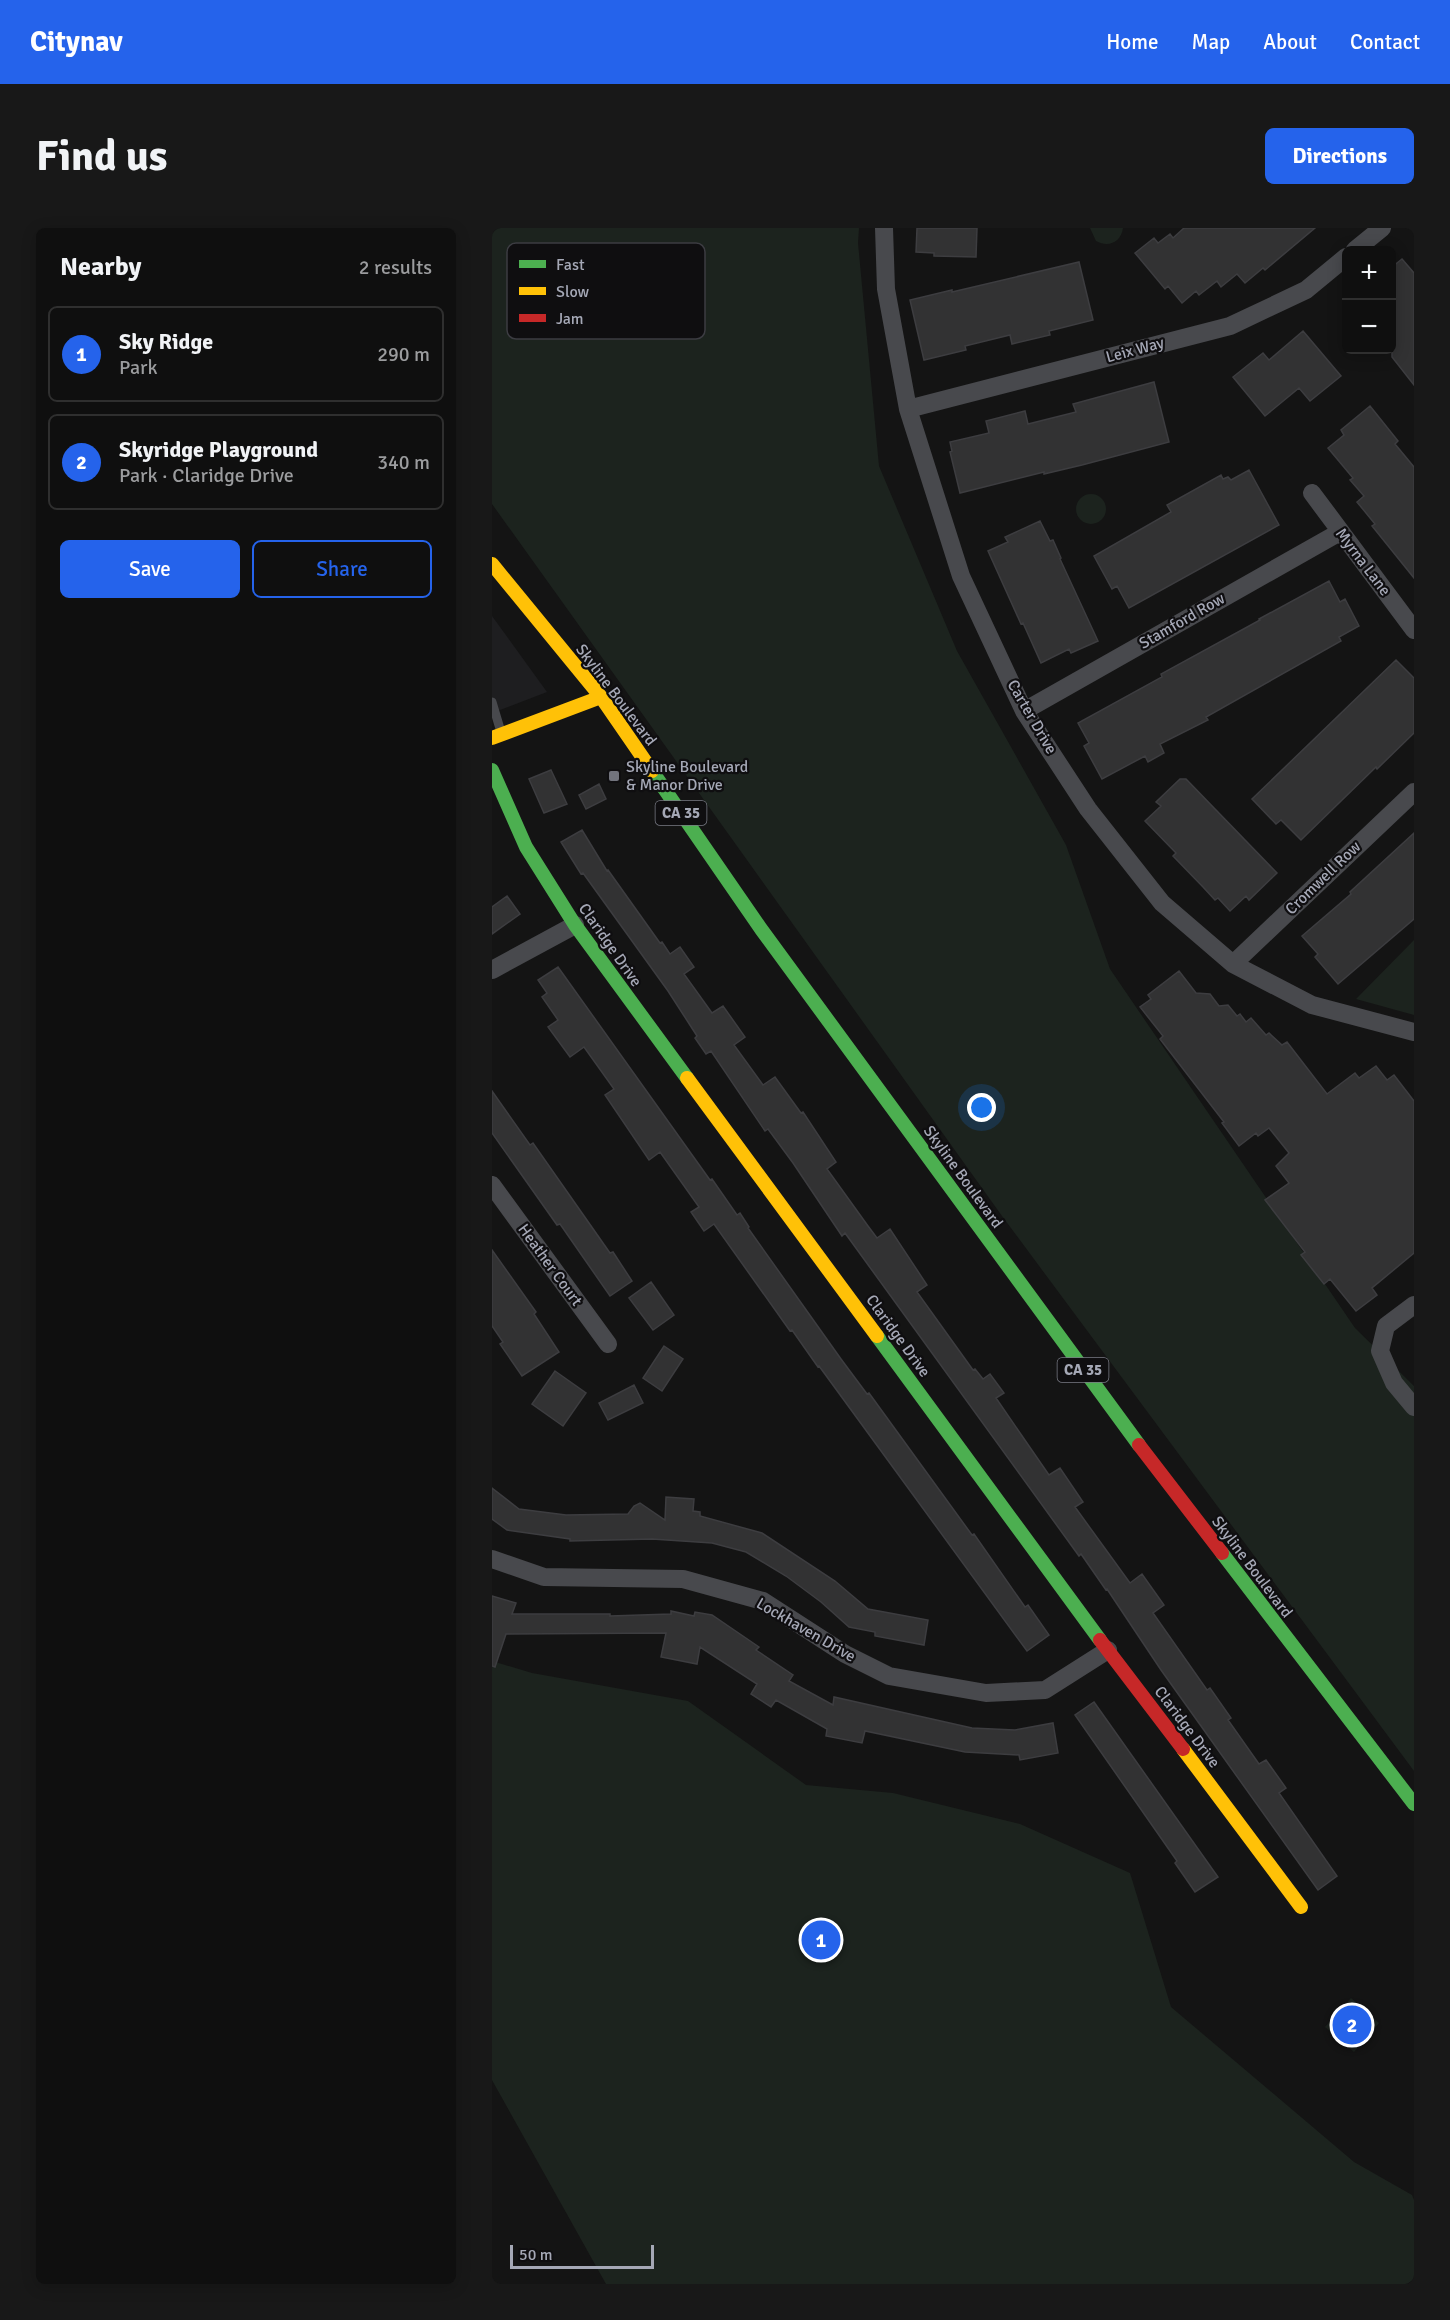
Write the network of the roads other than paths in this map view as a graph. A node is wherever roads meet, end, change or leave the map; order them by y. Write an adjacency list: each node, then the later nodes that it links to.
1 (884, 228): 5 (street, Carter Drive)
2 (1382, 228): 3 (street)
3 (1359, 246)
4 (1342, 261): 5 (street, Leix Way)
5 (908, 410): 12 (street, Carter Drive)
6 (1312, 493): 7 (street, Myrna Lane)
7 (1340, 532): 9 (street, Myrna Lane); 12 (street, Stamford Row)
8 (492, 564): 10 (main road, Skyline Boulevard / CA 35)
9 (1414, 630)
10 (601, 697): 13 (main road); 26 (main road, Skyline Boulevard / CA 35)
11 (492, 702): 13 (lane)
12 (1024, 711): 17 (street, Carter Drive)
13 (497, 737)
14 (492, 770): 16 (main road, Claridge Drive)
15 (1414, 792): 17 (street, Cromwell Row)
16 (575, 925): 18 (street); 25 (main road, Claridge Drive)
17 (1233, 964): 19 (street, Carter Drive)
18 (492, 970)
19 (1414, 1032)
20 (492, 1185): 22 (street, Heather Court)
21 (1414, 1305): 23 (street)
22 (608, 1344)
23 (1414, 1407)
24 (492, 1559): 25 (street, Lockhaven Drive)
25 (1108, 1650): 27 (main road, Claridge Drive)
26 (1414, 1804)
27 (1301, 1907)

